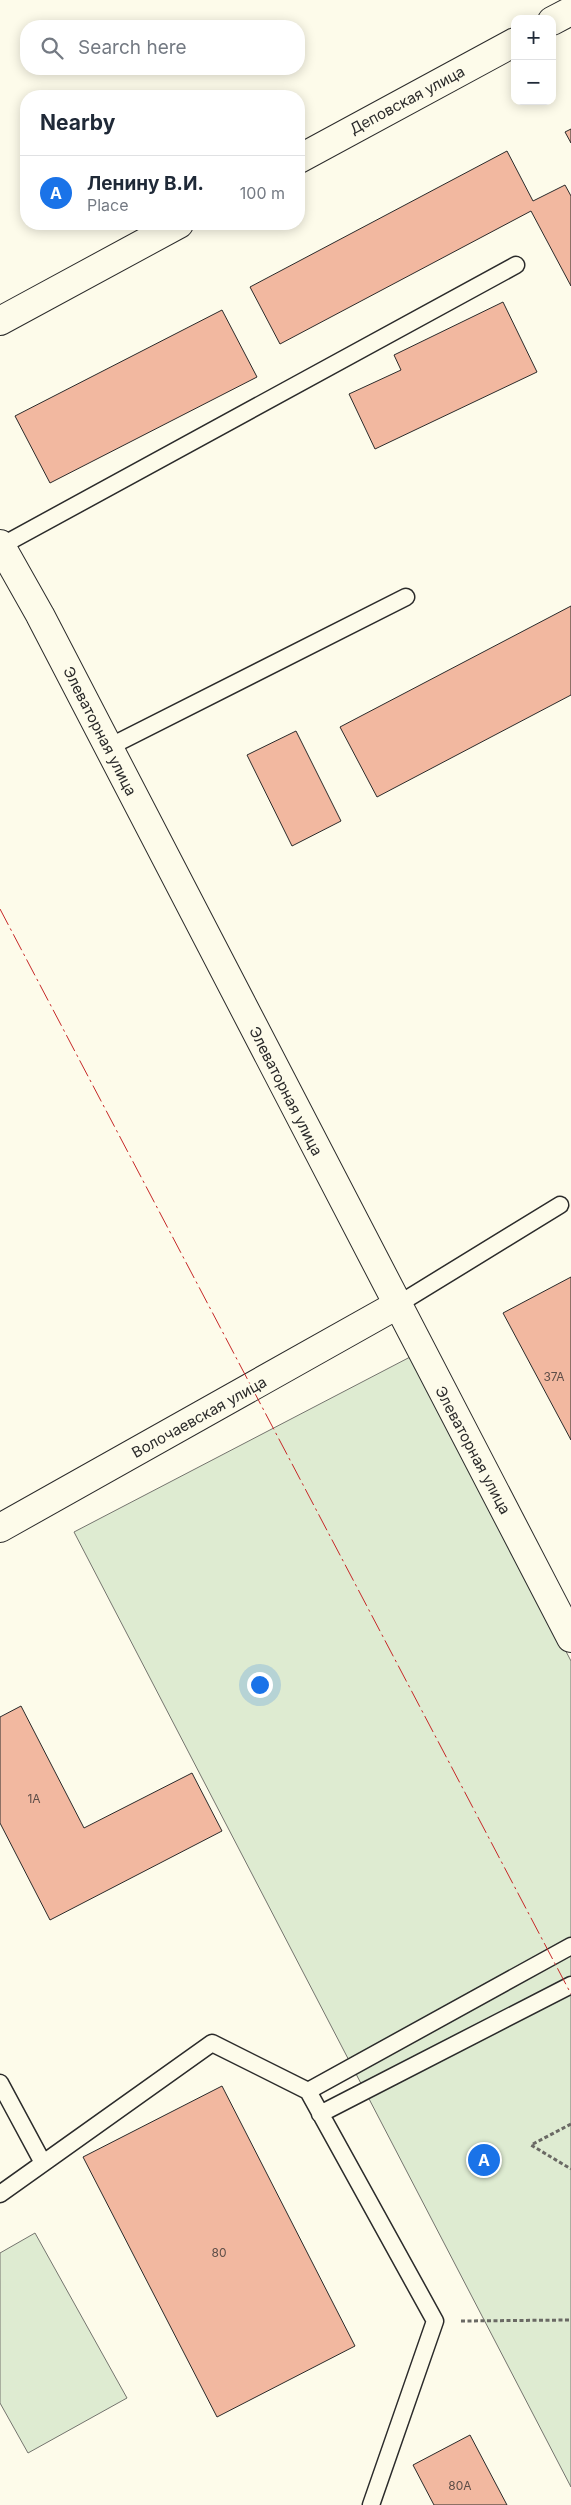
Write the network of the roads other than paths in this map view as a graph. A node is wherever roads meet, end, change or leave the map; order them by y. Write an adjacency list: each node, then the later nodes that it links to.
1 (571, 11): 2 (main road)
2 (556, 19)
3 (511, 44): 4 (main road, Деповская улица)
4 (305, 156)
5 (168, 230): 7 (main road)
6 (516, 265): 8 (lane)
7 (0, 320)
8 (0, 545): 10 (main road, Элеваторная улица)
9 (406, 597): 10 (lane)
10 (109, 747): 12 (main road, Элеваторная улица)
11 (560, 1205): 12 (lane)
12 (398, 1306): 13 (main road, Волочаевская улица); 14 (main road, Элеваторная улица)
13 (0, 1528)
14 (571, 1638)
15 (571, 1946): 18 (lane)
16 (571, 1985): 19 (lane)
17 (0, 2083): 20 (lane)
18 (308, 2091): 19 (lane); 20 (lane)
19 (320, 2114): 22 (lane)
20 (43, 2163): 21 (lane)
21 (0, 2194)
22 (371, 2505)

